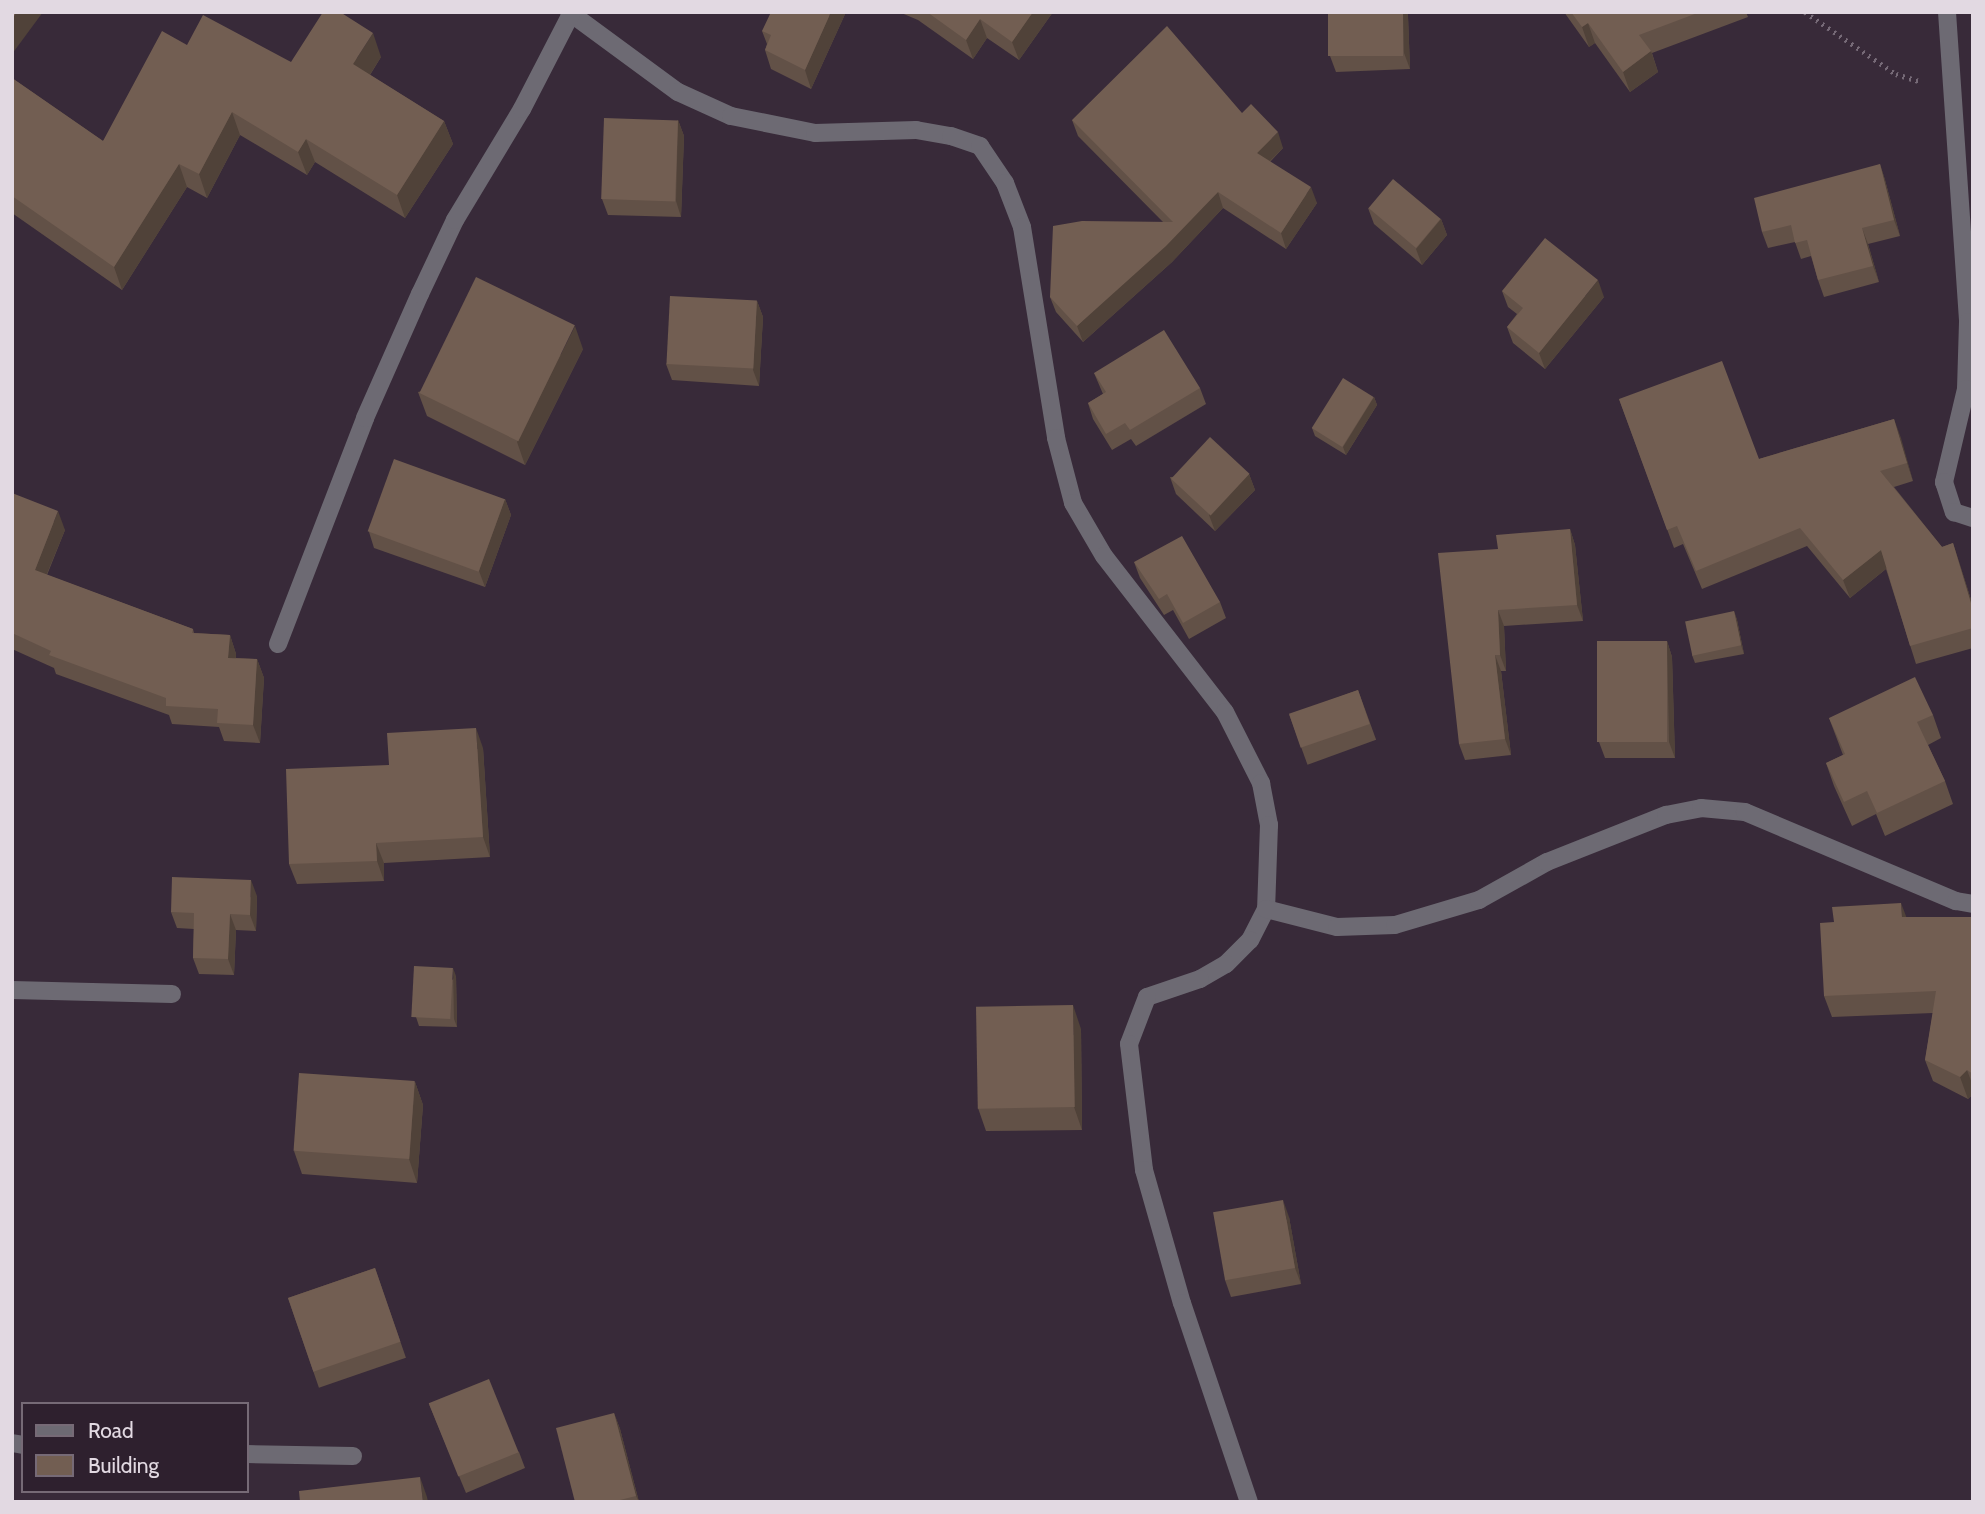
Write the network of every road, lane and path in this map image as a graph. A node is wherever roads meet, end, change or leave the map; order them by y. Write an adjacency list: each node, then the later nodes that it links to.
1 (1805, 12): 4 (path)
2 (1947, 12): 4 (street)
3 (570, 13): 6 (street); 8 (street)
4 (1954, 93): 5 (street)
5 (1973, 518)
6 (278, 644)
7 (1973, 904): 8 (street)
8 (1266, 909): 13 (street)
9 (12, 990): 10 (street)
10 (172, 994)
11 (248, 1454): 12 (street)
12 (353, 1456)
13 (1249, 1502)

